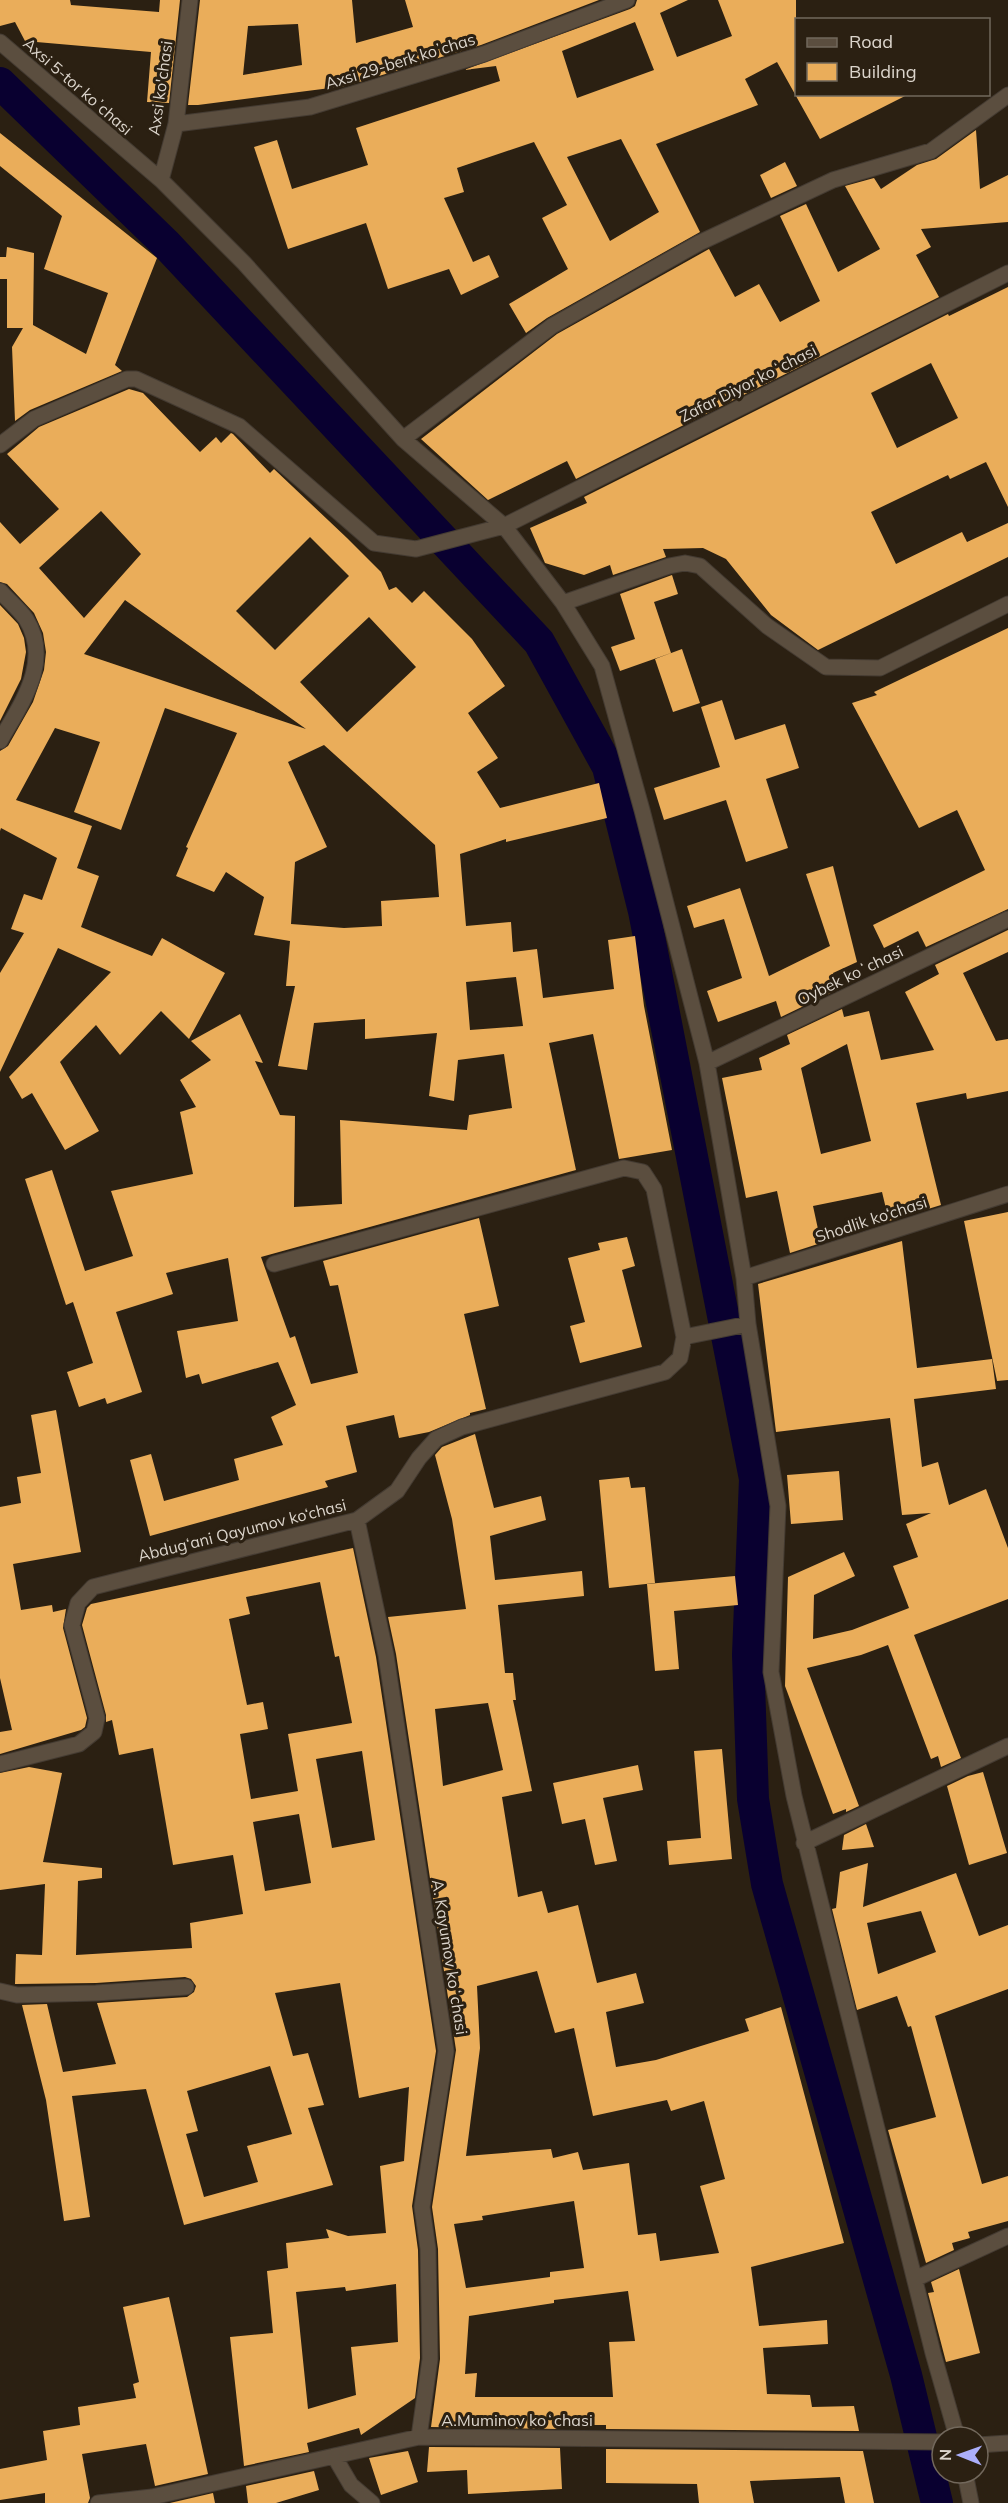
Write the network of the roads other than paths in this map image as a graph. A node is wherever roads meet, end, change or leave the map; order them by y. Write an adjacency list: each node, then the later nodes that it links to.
1 (190, 0): 5 (street, Axsi ko'chasi)
2 (627, 0): 5 (street, Аxsi 29-berk koʼchas)
3 (0, 42): 6 (street, Аxsi 5-tor koʼchasi)
4 (1008, 95): 8 (street)
5 (176, 124): 6 (street, Axsi ko'chasi)
6 (161, 180): 8 (street, Аxsi 5-tor koʼchasi)
7 (1008, 273): 10 (street, Zafar Diyor koʻchasi)
8 (403, 439): 10 (street, Аxsi 5-tor koʼchasi)
9 (0, 445): 10 (street, Zafar Diyor koʻchasi)
10 (504, 526): 12 (street, Аxsi 5-tor koʼchasi)
11 (0, 591): 14 (street)
12 (562, 603): 13 (street); 16 (street, Аxsi 5-tor koʼchasi)
13 (1008, 604)
14 (0, 741)
15 (1008, 919): 16 (street, Oybek koʻchasi)
16 (707, 1063): 19 (street, Аxsi 5-tor koʼchasi)
17 (1008, 1194): 19 (street, Shodlik ko‘chasi)
18 (274, 1264): 21 (street)
19 (744, 1278): 20 (street, Аxsi 5-tor koʼchasi)
20 (748, 1324): 21 (street); 25 (street, Аxsi 5-tor koʼchasi)
21 (684, 1337): 22 (street, Abdug‘ani Qayumov ko‘chasi)
22 (357, 1520): 24 (street, Abdug‘ani Qayumov ko‘chasi); 31 (street, A. Kayumov koʻchasi)
23 (1008, 1746): 25 (street)
24 (0, 1764)
25 (804, 1843): 29 (street, Аxsi 5-tor koʼchasi)
26 (186, 1987): 27 (street)
27 (0, 1991)
28 (1008, 2236): 29 (street)
29 (915, 2279): 30 (street, Аxsi 5-tor koʼchasi)
30 (954, 2425)
31 (419, 2437): 32 (street, A.Muminov koʻchasi); 35 (street, A.Muminov koʻchasi)
32 (930, 2442)
33 (1008, 2443): 34 (street)
34 (990, 2444)
35 (334, 2456): 37 (street, A.Muminov koʻchasi); 38 (street)
36 (967, 2485): 39 (street)
37 (98, 2503)
38 (372, 2503)
39 (971, 2503)

